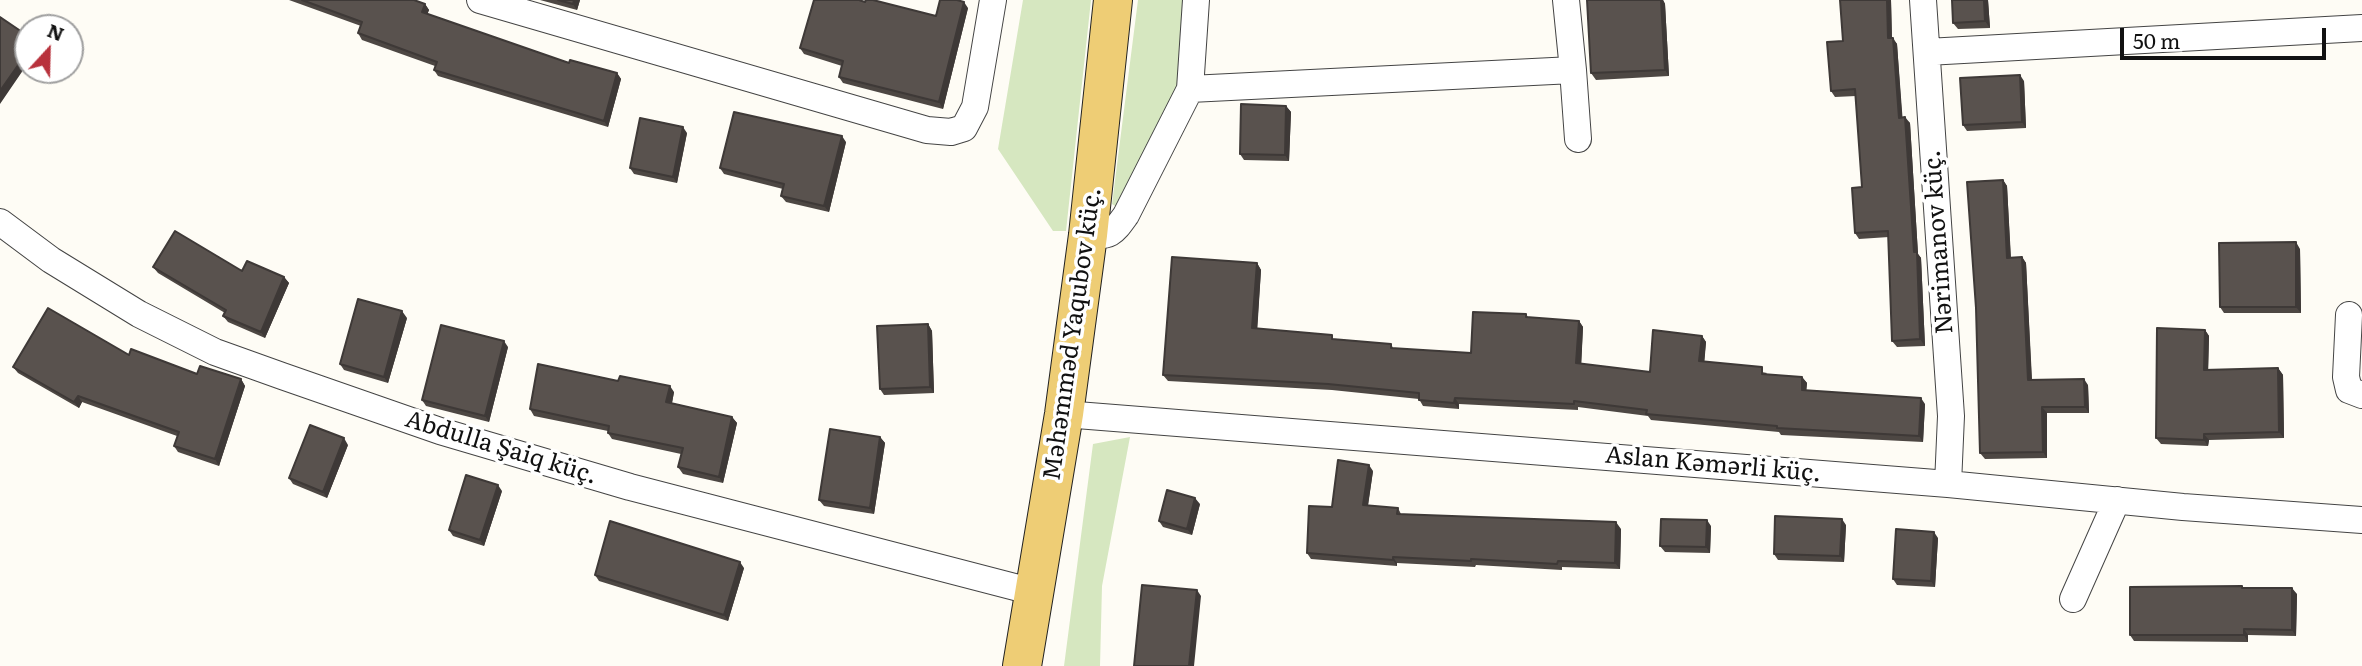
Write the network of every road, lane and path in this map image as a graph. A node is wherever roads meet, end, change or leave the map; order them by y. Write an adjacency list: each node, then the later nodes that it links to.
1 (480, 0): 2 (street)
2 (993, 0)
3 (1113, 0): 13 (main road, Məhəmməd Yaqubov küç.)
4 (1196, 0): 10 (street)
5 (1566, 0): 9 (street)
6 (1923, 0): 8 (street, Nərimanov küç.)
7 (2362, 28): 8 (street)
8 (1927, 52): 17 (street, Nərimanov küç.)
9 (1573, 70): 10 (street); 11 (street)
10 (1190, 89): 13 (street)
11 (1578, 139)
12 (0, 222): 20 (street, Abdulla Şaiq küç.)
13 (1088, 235): 16 (main road, Məhəmməd Yaqubov küç.)
14 (2349, 315): 15 (street)
15 (2362, 395)
16 (1064, 414): 17 (street, Aslan Kəmərli küç.); 20 (main road, Məhəmməd Yaqubov küç.)
17 (1948, 484): 18 (street, Aslan Kəmərli küç.)
18 (2116, 500): 19 (street, Aslan Kəmərli küç.); 21 (street)
19 (2362, 520)
20 (1034, 593): 22 (main road, Məhəmməd Yaqubov küç.)
21 (2073, 599)
22 (1022, 666)

